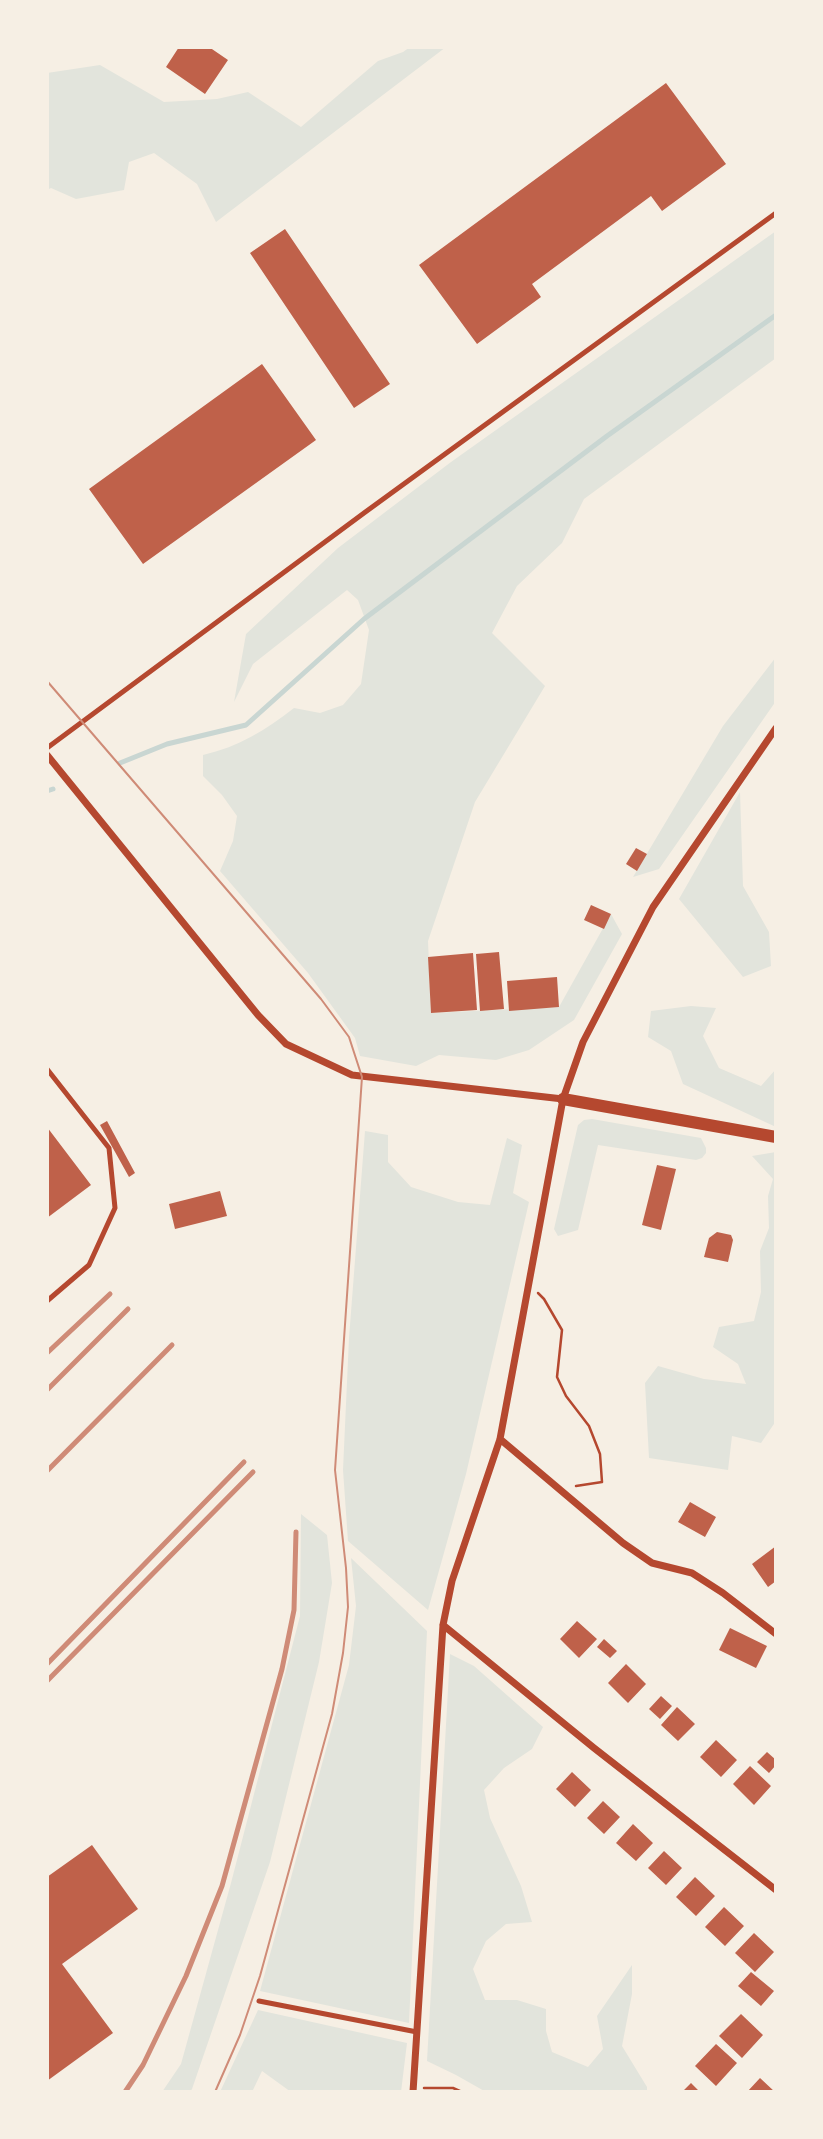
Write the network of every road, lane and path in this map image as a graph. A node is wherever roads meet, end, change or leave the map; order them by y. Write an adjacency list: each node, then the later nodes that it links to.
1 (776, 213): 3 (lane)
2 (776, 728): 6 (street)
3 (47, 748)
4 (47, 755): 6 (street)
5 (47, 1069): 9 (lane)
6 (563, 1099): 7 (street); 8 (street)
7 (776, 1137)
8 (529, 1286): 10 (street); 11 (path)
9 (47, 1301)
10 (500, 1439): 11 (street); 12 (street)
11 (559, 1489): 13 (street)
12 (443, 1625): 14 (street); 16 (street)
13 (776, 1633)
14 (776, 1890)
15 (259, 2001): 16 (lane)
16 (417, 2032): 17 (street)
17 (413, 2090): 18 (path)
18 (462, 2092)

